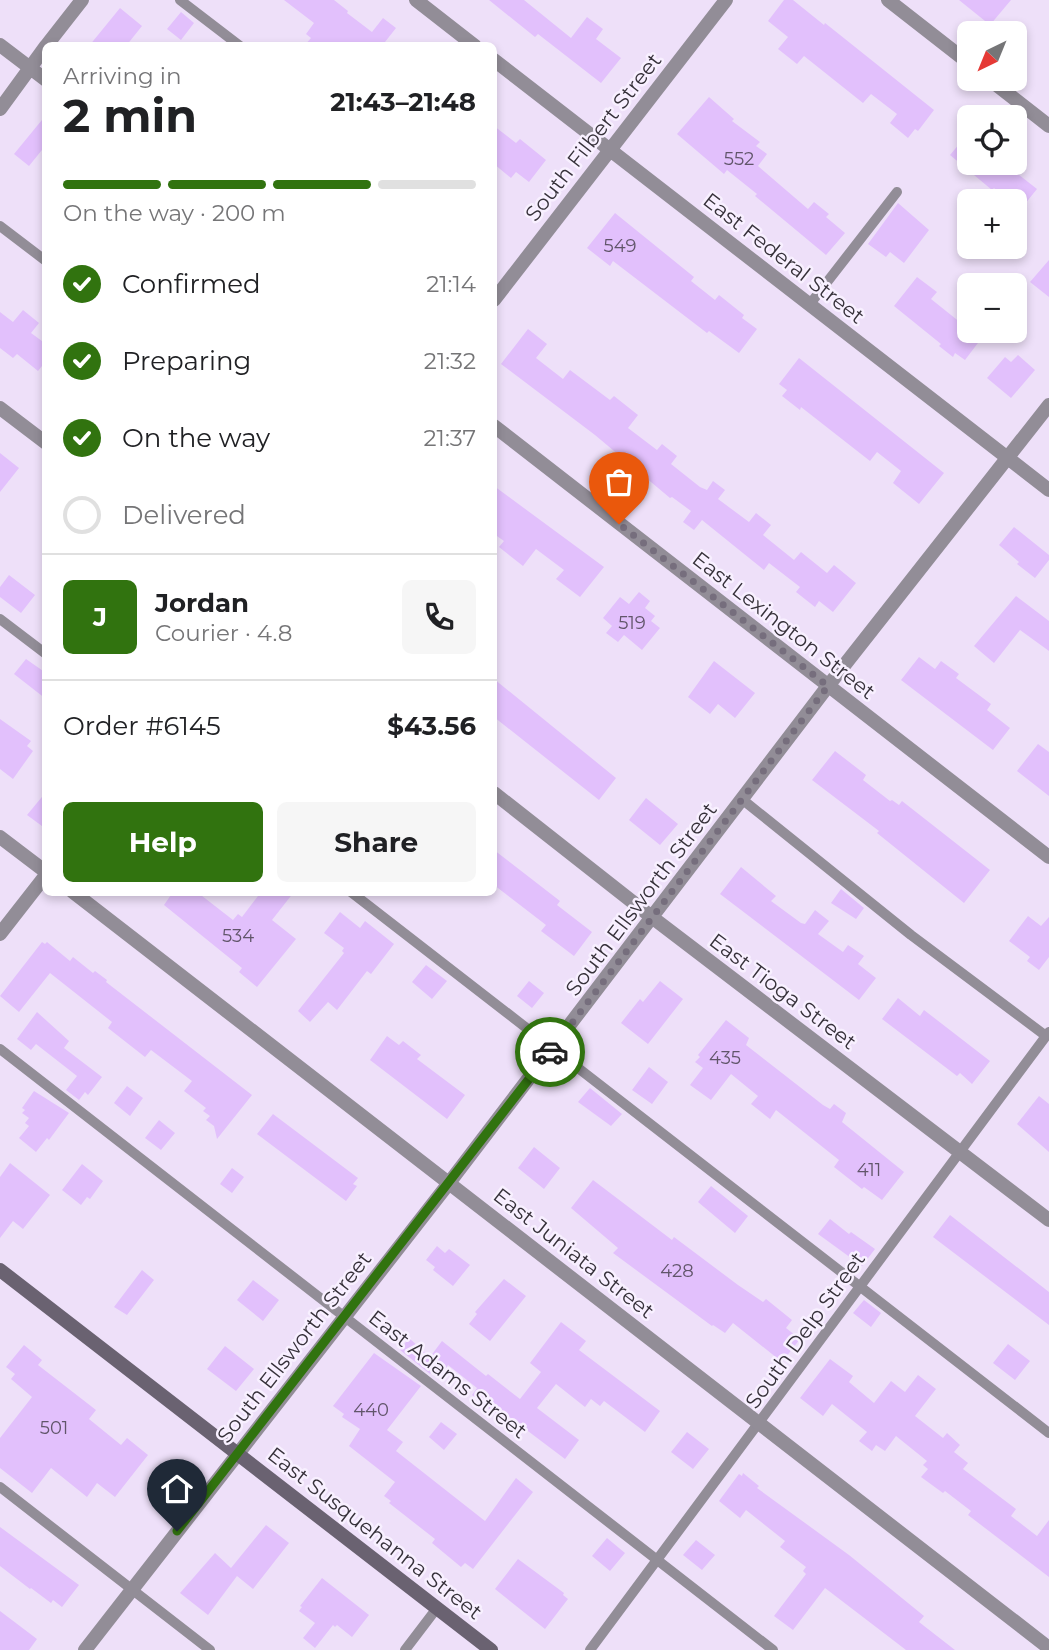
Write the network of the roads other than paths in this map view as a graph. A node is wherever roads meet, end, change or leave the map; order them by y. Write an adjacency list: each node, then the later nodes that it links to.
1 (82, 0): 6 (street)
2 (180, 0): 7 (lane)
3 (416, 0): 8 (street)
4 (726, 0): 18 (street, South Filbert Street)
5 (888, 0): 11 (street)
6 (49, 42)
7 (235, 42)
8 (470, 42)
9 (0, 45): 13 (street)
10 (42, 51): 13 (street)
11 (957, 54)
12 (497, 62): 18 (street, East Federal Street)
13 (31, 69): 14 (street); 16 (street)
14 (42, 77)
15 (1004, 91): 17 (street)
16 (0, 109)
17 (1049, 126)
18 (610, 149): 22 (street, South Filbert Street); 23 (street, East Federal Street)
19 (897, 192): 23 (lane)
20 (0, 226): 21 (lane)
21 (42, 258)
22 (497, 296)
23 (810, 304): 28 (street, East Federal Street)
24 (1049, 405): 28 (street, South Ellsworth Street)
25 (0, 408): 27 (street)
26 (497, 428): 32 (street, East Lexington Street)
27 (42, 440)
28 (1008, 457): 29 (street, East Federal Street); 32 (street, South Ellsworth Street)
29 (1049, 490)
30 (0, 619): 31 (lane)
31 (42, 651)
32 (828, 686): 34 (street, South Ellsworth Street); 36 (street, East Lexington Street)
33 (497, 795): 41 (street, East Tioga Street)
34 (743, 800): 41 (street, South Ellsworth Street); 43 (lane)
35 (0, 836): 37 (street)
36 (1049, 857)
37 (42, 871)
38 (42, 879): 42 (street)
39 (78, 896): 47 (street, East Juniata Street)
40 (356, 896): 45 (lane)
41 (653, 918): 45 (street, South Ellsworth Street); 46 (street, East Tioga Street)
42 (0, 934)
43 (1048, 1034): 46 (lane, South Delp Street)
44 (0, 1049): 51 (lane, East Adams Street)
45 (552, 1049): 47 (street, South Ellsworth Street); 50 (lane)
46 (960, 1152): 48 (street, East Tioga Street); 50 (lane, South Delp Street)
47 (449, 1183): 51 (street, South Ellsworth Street); 52 (street, East Juniata Street)
48 (1049, 1220)
49 (0, 1270): 54 (main road, East Susquehanna Street)
50 (860, 1288): 52 (lane, South Delp Street); 53 (lane)
51 (344, 1317): 54 (street, South Ellsworth Street); 56 (lane, East Adams Street)
52 (760, 1424): 56 (lane, South Delp Street); 59 (street, East Juniata Street)
53 (1049, 1433)
54 (236, 1453): 57 (street, South Ellsworth Street); 58 (main road, East Susquehanna Street)
55 (0, 1487): 57 (lane)
56 (657, 1561): 64 (lane, South Delp Street); 65 (lane, East Adams Street)
57 (132, 1589): 60 (street, South Ellsworth Street); 61 (lane)
58 (437, 1608): 62 (lane); 63 (main road, East Susquehanna Street)
59 (1049, 1647)
60 (85, 1650)
61 (210, 1650)
62 (405, 1650)
63 (491, 1650)
64 (590, 1650)
65 (773, 1650)

